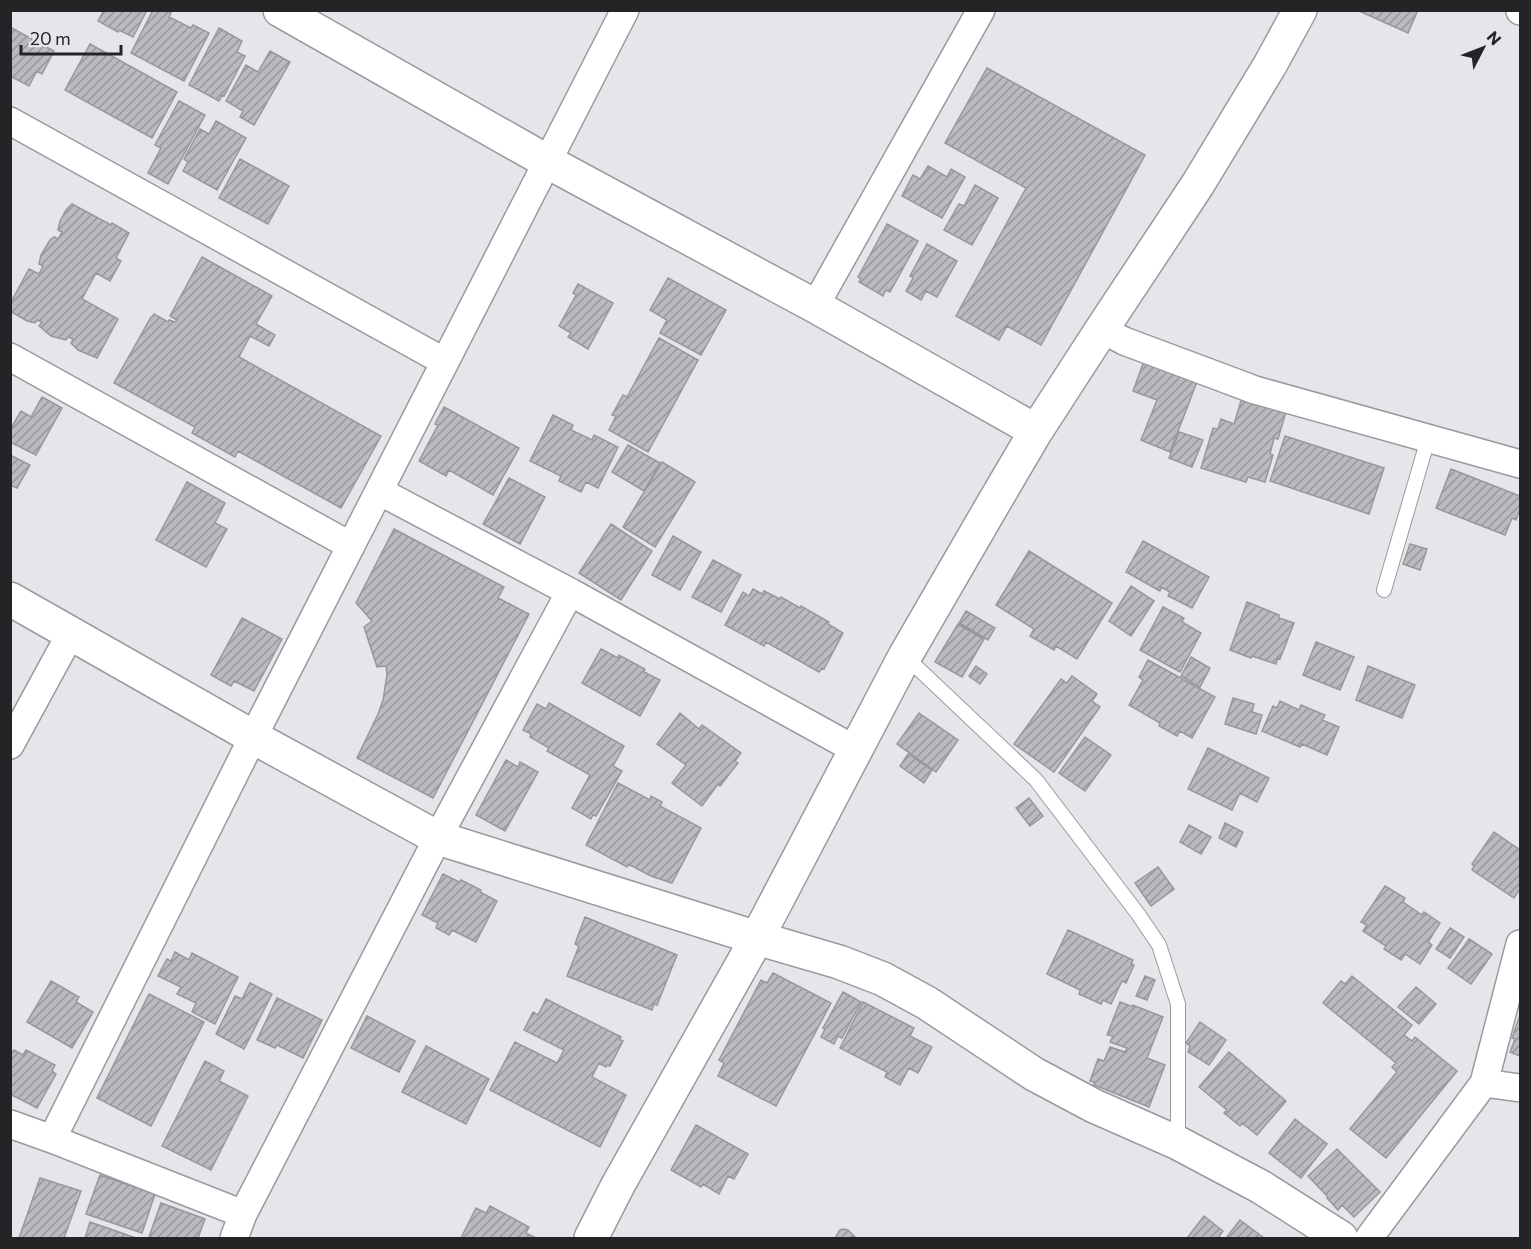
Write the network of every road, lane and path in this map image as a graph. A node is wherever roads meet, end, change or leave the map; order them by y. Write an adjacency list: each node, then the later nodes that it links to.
1 (280, 10): 6 (street)
2 (625, 10): 6 (street)
3 (981, 10): 7 (street)
4 (1300, 10): 8 (street)
5 (10, 121): 10 (street)
6 (548, 162): 7 (street); 10 (street)
7 (815, 306): 11 (street)
8 (1102, 329): 11 (street); 12 (street)
9 (10, 357): 15 (street)
10 (445, 362): 14 (street)
11 (1036, 431): 20 (street)
12 (1428, 439): 13 (street); 16 (lane)
13 (1521, 464)
14 (379, 491): 15 (street); 17 (street)
15 (351, 546): 21 (street)
16 (1384, 590)
17 (570, 592): 23 (street); 24 (street)
18 (10, 600): 19 (street)
19 (70, 633): 21 (street); 22 (street)
20 (905, 656): 23 (street); 31 (lane)
21 (252, 737): 24 (street); 30 (street)
22 (10, 745)
23 (856, 750): 25 (street)
24 (438, 837): 25 (street); 32 (street)
25 (757, 938): 31 (street); 33 (street)
26 (1521, 944): 27 (street)
27 (1484, 1083): 28 (street); 35 (street)
28 (1521, 1088)
29 (10, 1124): 30 (street)
30 (52, 1139): 32 (street)
31 (1178, 1143): 34 (street)
32 (239, 1226)
33 (591, 1239)
34 (1341, 1239)
35 (1369, 1239)

